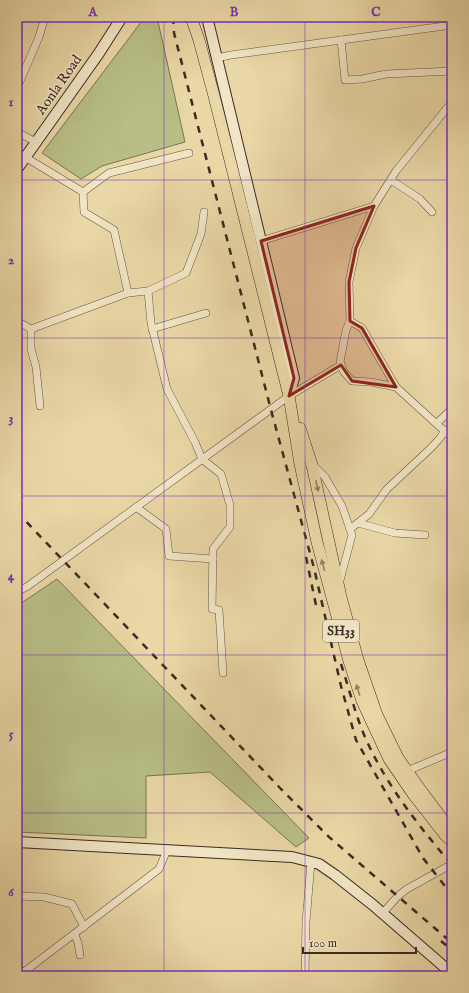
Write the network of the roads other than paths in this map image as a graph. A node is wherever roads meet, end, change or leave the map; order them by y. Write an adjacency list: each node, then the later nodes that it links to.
1 (45, 17): 9 (street)
2 (122, 17): 12 (street, Aonla Road)
3 (191, 17): 31 (main road)
4 (207, 17): 7 (street)
5 (452, 25): 6 (street)
6 (341, 40): 7 (street); 8 (street)
7 (216, 58): 21 (street)
8 (452, 71)
9 (17, 88)
10 (452, 102): 16 (street)
11 (17, 132): 12 (street)
12 (36, 142): 14 (street, Aonla Road)
13 (189, 153): 17 (street)
14 (25, 157): 15 (street, Aonla Road); 17 (street)
15 (17, 169)
16 (391, 180): 18 (street); 20 (street)
17 (83, 192): 23 (street)
18 (374, 206): 21 (street); 26 (street)
19 (204, 212): 22 (street)
20 (432, 212)
21 (261, 241): 31 (street)
22 (148, 291): 23 (street); 28 (street)
23 (128, 293): 27 (street)
24 (206, 313): 28 (street)
25 (17, 321): 27 (street)
26 (350, 321): 29 (street); 30 (street)
27 (31, 329): 32 (street)
28 (152, 329): 37 (street)
29 (341, 364): 30 (street); 31 (street)
30 (396, 387): 34 (street)
31 (289, 396): 37 (street); 38 (main road, SH33); 50 (main road, SH33, one-way to 31)
32 (40, 406)
33 (452, 409): 34 (street)
34 (437, 423): 35 (street)
35 (445, 430): 36 (street); 40 (street)
36 (452, 438)
37 (202, 459): 39 (street); 43 (street)
38 (312, 465): 41 (street); 44 (main road, SH33, one-way to 44)
39 (136, 507): 43 (street); 45 (street)
40 (358, 523): 41 (street); 42 (street)
41 (350, 529): 44 (street)
42 (425, 535)
43 (213, 559): 46 (street)
44 (338, 588): 48 (main road, SH33)
45 (17, 592)
46 (223, 673)
47 (452, 752): 48 (street)
48 (407, 771): 49 (main road, SH33)
49 (452, 829)
50 (452, 841)
51 (17, 842): 52 (street)
52 (167, 850): 53 (street); 57 (street)
53 (311, 862): 56 (street); 62 (street)
54 (452, 864): 56 (street)
55 (17, 896): 57 (street)
56 (382, 914): 61 (street)
57 (84, 926): 58 (street)
58 (75, 935): 59 (street); 60 (street)
59 (80, 955)
60 (20, 973)
61 (451, 973)
62 (305, 976)

